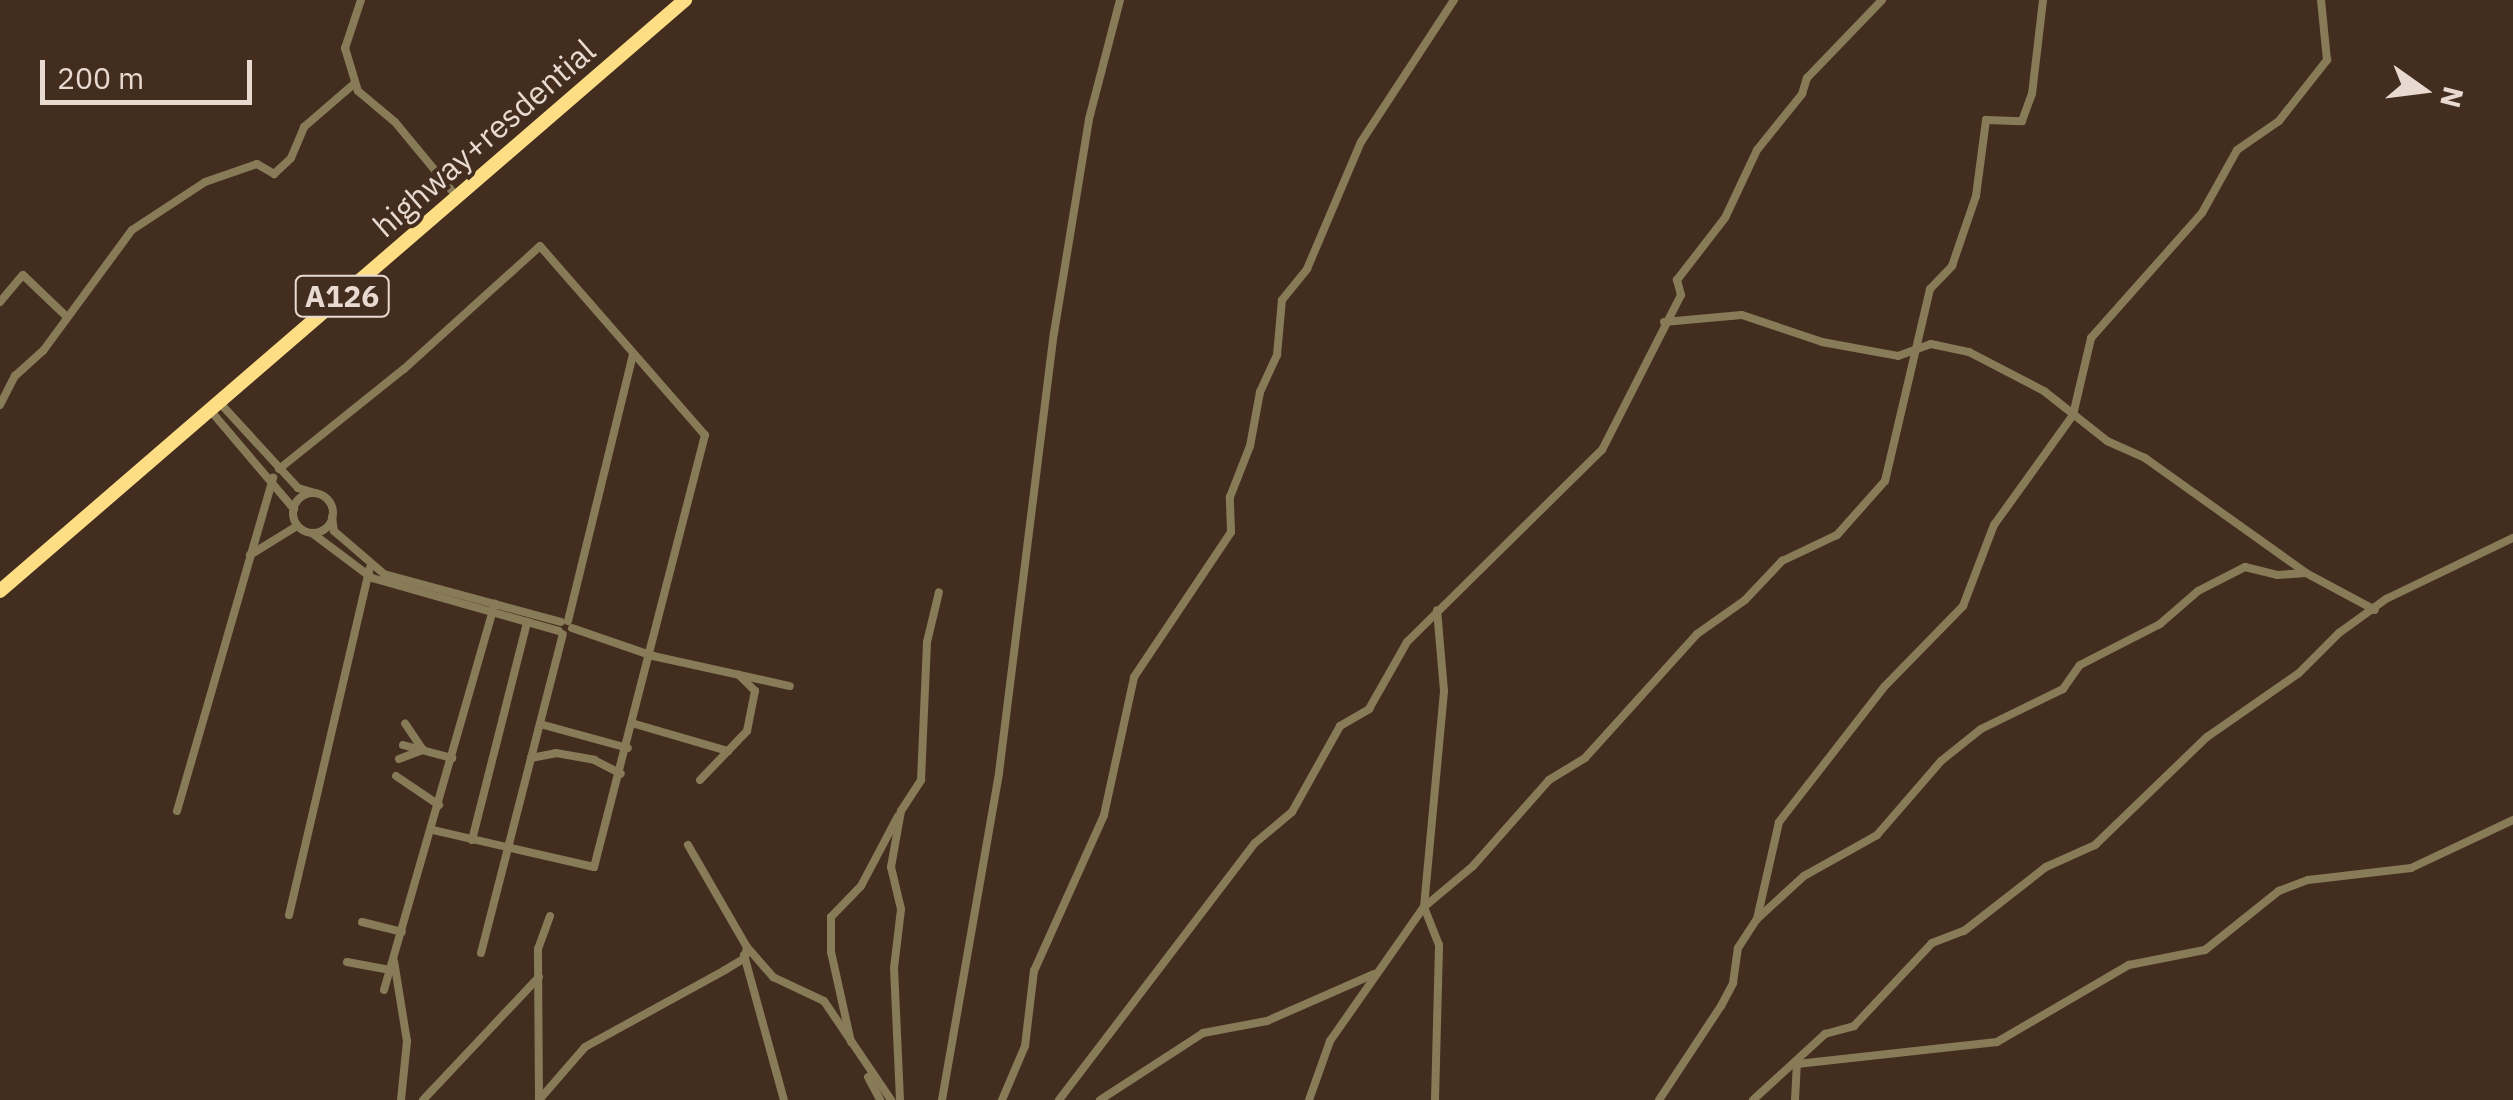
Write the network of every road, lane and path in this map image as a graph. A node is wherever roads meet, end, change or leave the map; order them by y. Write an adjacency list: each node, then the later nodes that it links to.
1 (361, 0): 8 (street)
2 (685, 0): 9 (highway, highway+resdential / A126)
3 (1120, 0): 85 (street)
4 (1454, 0): 86 (street)
5 (1882, 0): 12 (street)
6 (2042, 0): 13 (street)
7 (2322, 0): 17 (street)
8 (355, 84): 9 (street); 11 (street)
9 (457, 198): 16 (highway, highway+resdential / A126)
10 (0, 302): 11 (street)
11 (67, 317): 15 (street)
12 (1664, 322): 13 (street); 32 (street)
13 (1918, 350): 17 (street); 60 (street)
14 (634, 354): 18 (street); 35 (street); 36 (street)
15 (0, 406)
16 (214, 406): 18 (street); 19 (street); 29 (highway, highway+resdential / A126)
17 (2073, 415): 28 (street); 63 (street)
18 (280, 469): 20 (street)
19 (272, 478): 21 (street); 26 (street)
20 (316, 493): 21 (street); 22 (street)
21 (294, 509): 23 (street)
22 (332, 517): 24 (street); 27 (street)
23 (297, 526): 24 (street); 26 (street)
24 (312, 533): 27 (street)
25 (2513, 538): 33 (street)
26 (250, 555): 53 (street)
27 (369, 572): 31 (street); 61 (street)
28 (2306, 573): 33 (street); 63 (street)
29 (0, 591)
30 (939, 592): 54 (street)
31 (494, 609): 34 (street); 35 (street); 46 (street)
32 (1437, 610): 60 (street); 87 (street)
33 (2375, 610): 77 (street)
34 (527, 622): 35 (street); 57 (street)
35 (564, 627): 36 (street); 40 (street)
36 (653, 656): 37 (street); 41 (street)
37 (739, 674): 38 (street); 45 (street)
38 (790, 686)
39 (405, 724): 44 (street)
40 (540, 724): 43 (street); 47 (street)
41 (635, 724): 43 (street); 45 (street)
42 (402, 745): 44 (street)
43 (628, 748): 49 (street)
44 (423, 750): 46 (street); 48 (street)
45 (728, 751): 51 (street)
46 (452, 758): 52 (street)
47 (531, 758): 49 (street); 59 (street)
48 (398, 759)
49 (621, 774): 59 (street)
50 (396, 776): 52 (street)
51 (700, 780)
52 (439, 806): 56 (street)
53 (177, 811)
54 (901, 811): 76 (street); 84 (street)
55 (2513, 820): 77 (street)
56 (432, 830): 57 (street); 66 (street)
57 (472, 840): 59 (street)
58 (688, 845): 65 (street)
59 (508, 849): 68 (street)
60 (1424, 907): 73 (street); 90 (street)
61 (289, 915)
62 (550, 916): 74 (street)
63 (1757, 919): 91 (street)
64 (362, 922): 66 (street)
65 (734, 930): 67 (street); 70 (street)
66 (402, 932): 69 (street)
67 (746, 947): 70 (street); 76 (street)
68 (480, 952)
69 (394, 957): 72 (street); 78 (street)
70 (745, 958): 80 (street); 81 (street)
71 (347, 962): 72 (street)
72 (390, 970): 75 (street)
73 (1374, 974): 88 (street); 89 (street)
74 (538, 977): 79 (street); 80 (street)
75 (384, 990)
76 (860, 1060): 82 (street); 83 (street)
77 (1797, 1064): 92 (street); 93 (street)
78 (401, 1100)
79 (423, 1100)
80 (539, 1100)
81 (784, 1100)
82 (880, 1100)
83 (891, 1100)
84 (900, 1100)
85 (942, 1100)
86 (1002, 1100)
87 (1059, 1100)
88 (1100, 1100)
89 (1309, 1100)
90 (1435, 1100)
91 (1659, 1100)
92 (1752, 1100)
93 (1795, 1100)

